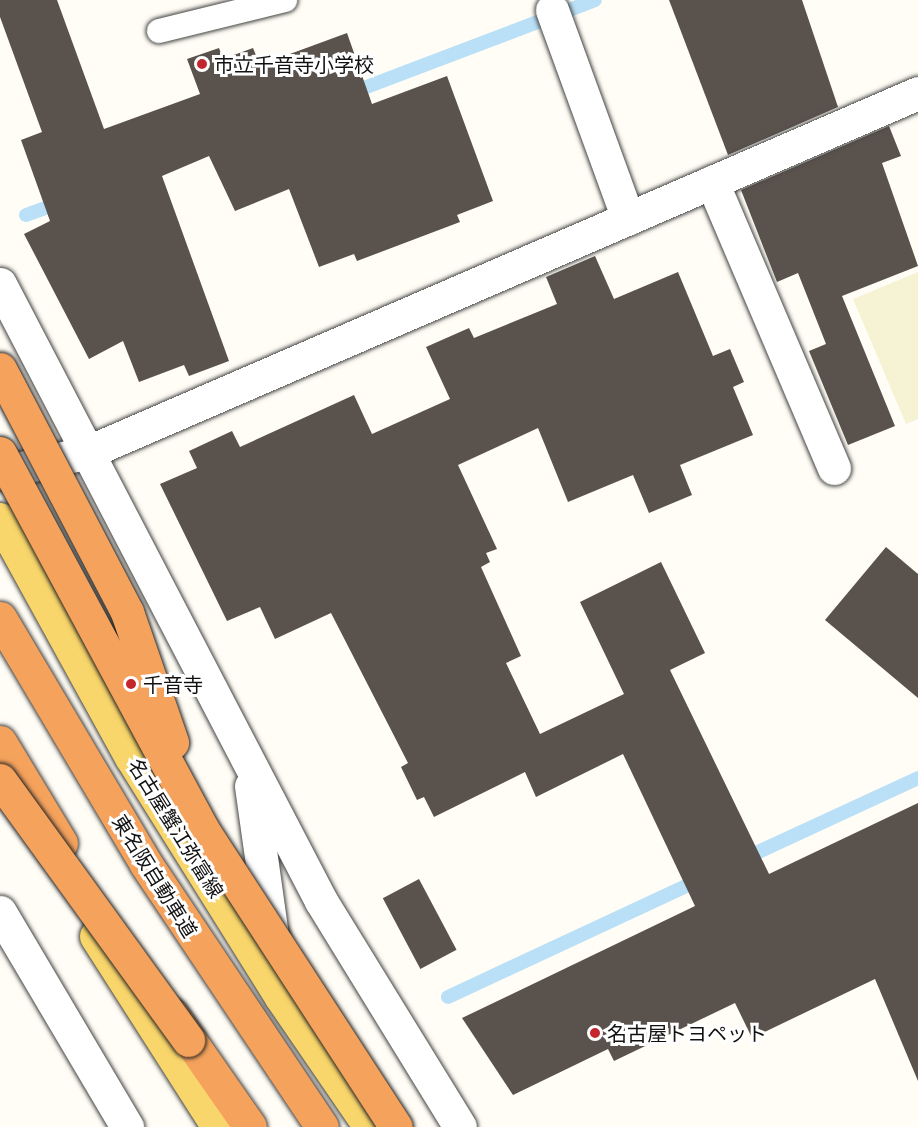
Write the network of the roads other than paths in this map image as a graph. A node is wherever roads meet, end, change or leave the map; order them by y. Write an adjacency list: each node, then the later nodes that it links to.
1 (285, 0): 3 (lane)
2 (552, 11): 6 (street)
3 (159, 31)
4 (918, 93): 5 (street)
5 (712, 182): 6 (street); 11 (street)
6 (628, 219): 9 (street)
7 (0, 284): 9 (street)
8 (0, 369): 18 (highway, bridge)
9 (88, 452): 12 (street); 16 (street)
10 (0, 453): 18 (highway, bridge)
11 (834, 468)
12 (0, 473)
13 (0, 519): 20 (main road, 名古屋蟹江弥富線)
14 (0, 618): 25 (highway, 東名阪自動車道)
15 (0, 742): 21 (highway, bridge)
16 (248, 764): 20 (street); 28 (street)
17 (0, 778): 21 (highway, bridge); 23 (main road)
18 (203, 830): 27 (highway, bridge)
19 (0, 912): 22 (street)
20 (280, 997): 26 (main road, 名古屋蟹江弥富線)
21 (188, 1040): 24 (highway)
22 (127, 1127)
23 (218, 1127)
24 (250, 1127)
25 (322, 1127)
26 (370, 1127)
27 (396, 1127)
28 (460, 1127)

